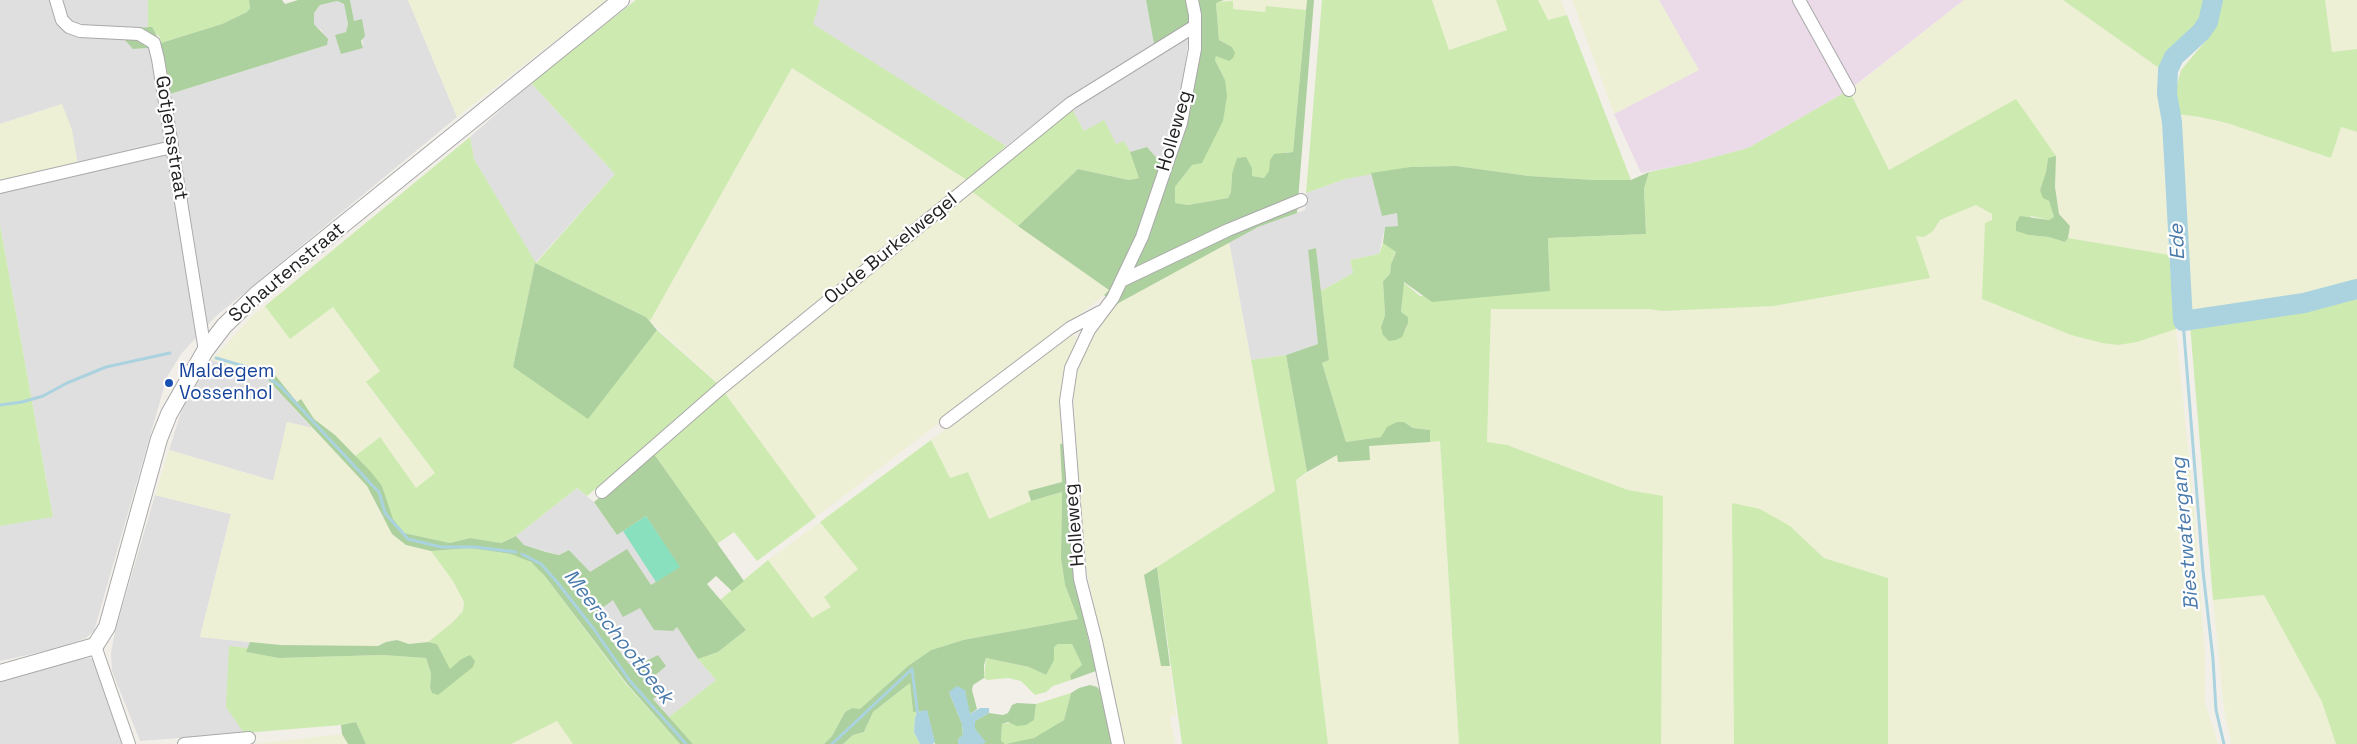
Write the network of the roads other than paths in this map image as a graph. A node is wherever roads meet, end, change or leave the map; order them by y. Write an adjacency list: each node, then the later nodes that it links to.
1 (56, 0): 7 (street, Gotjensstraat)
2 (621, 0): 12 (street, Schautenstraat)
3 (1192, 0): 5 (street, Holleweg)
4 (1798, 0): 6 (street)
5 (1195, 26): 10 (street, Holleweg); 14 (street, Oude Burkelwegel)
6 (1850, 90)
7 (172, 147): 8 (street); 12 (street, Gotjensstraat)
8 (0, 187)
9 (1301, 200): 10 (street)
10 (1121, 281): 11 (street, Holleweg)
11 (1104, 311): 13 (street); 20 (street, Holleweg)
12 (205, 351): 15 (street, Schautenstraat)
13 (946, 422)
14 (602, 492)
15 (95, 646): 16 (street); 18 (street)
16 (0, 673)
17 (248, 738): 19 (street)
18 (129, 744)
19 (184, 744)
20 (1118, 744)

